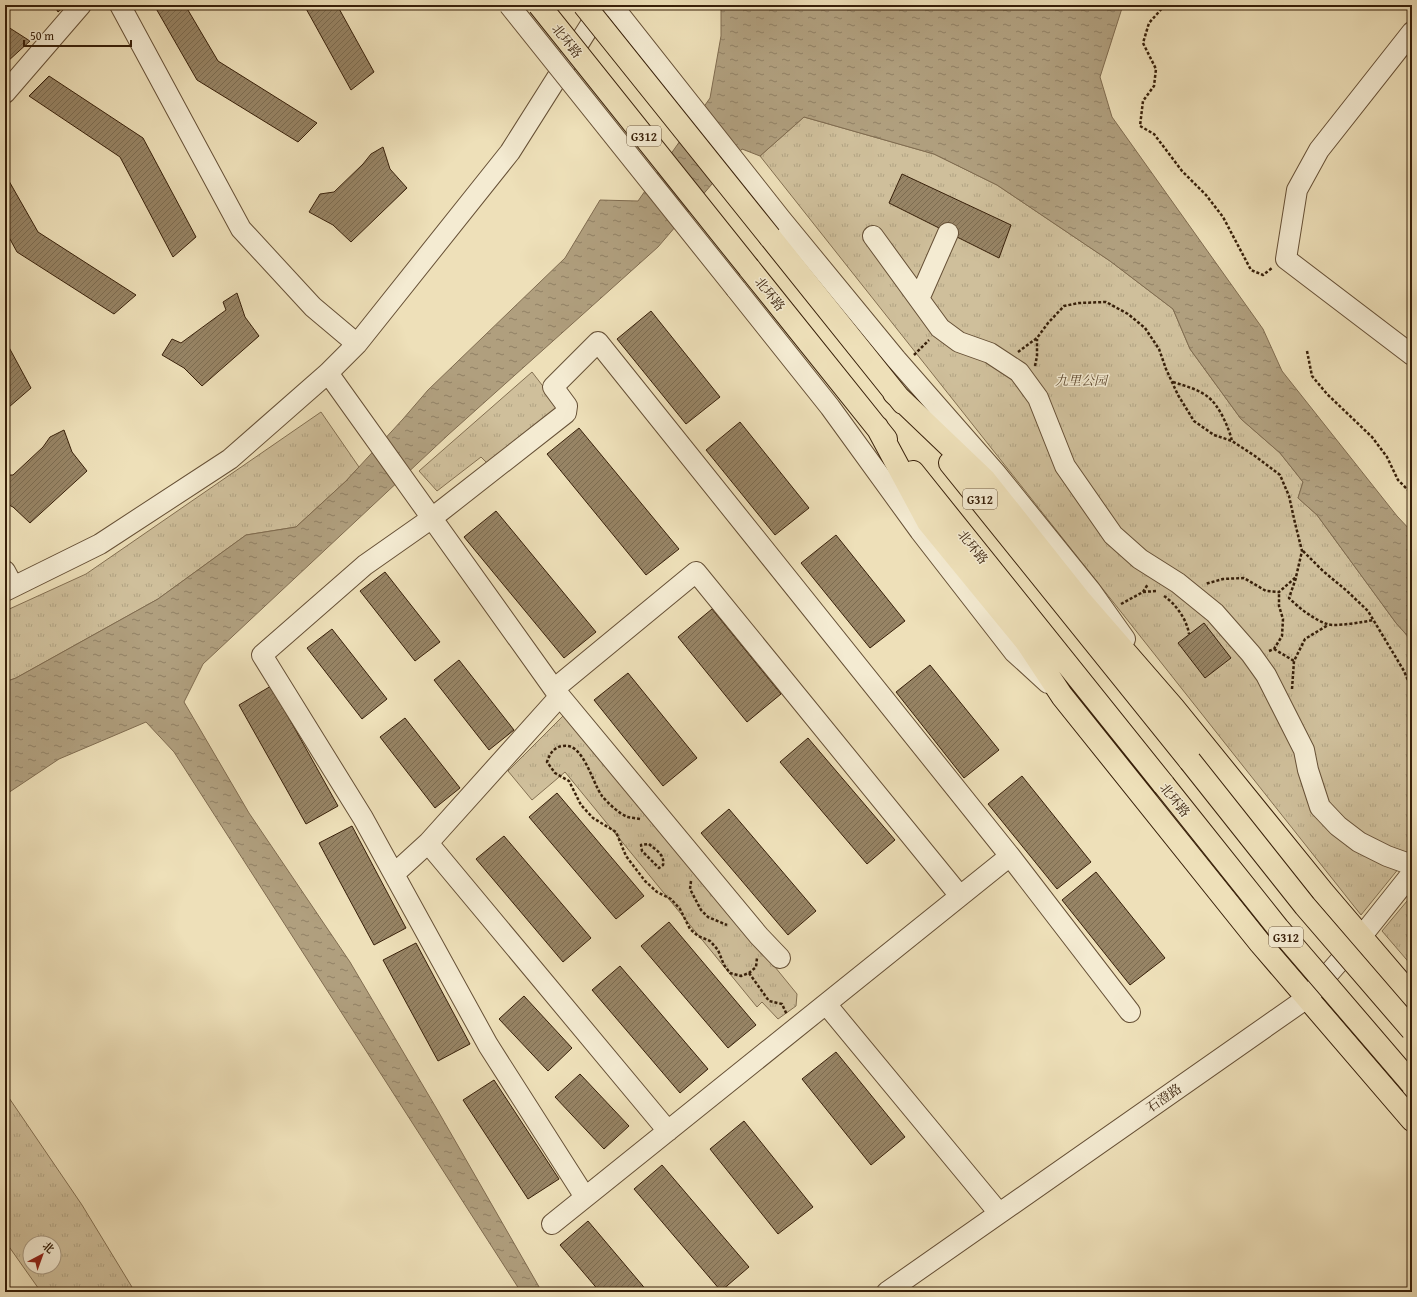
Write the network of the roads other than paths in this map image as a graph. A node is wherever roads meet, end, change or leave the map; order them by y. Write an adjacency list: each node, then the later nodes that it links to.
1 (81, 5): 9 (street)
2 (120, 5): 13 (street)
3 (509, 5): 21 (street, 北环路, bridge)
4 (539, 5): 17 (highway, 北环路 / G312, bridge)
5 (584, 5): 16 (highway, G312, bridge)
6 (603, 5): 13 (street)
7 (612, 5): 22 (street)
8 (1412, 32): 14 (street)
9 (5, 93)
10 (948, 233): 12 (street)
11 (873, 236): 12 (street)
12 (919, 299): 25 (street)
13 (357, 344): 15 (street)
14 (1412, 355)
15 (328, 373): 18 (street); 19 (street)
16 (894, 393): 22 (highway); 35 (highway, G312, bridge)
17 (877, 427): 21 (highway); 36 (highway, 北环路 / G312, bridge)
18 (432, 518): 20 (street); 24 (street); 26 (street)
19 (8, 583)
20 (557, 692): 23 (street); 28 (street); 30 (street)
21 (1062, 696): 32 (highway)
22 (1173, 707): 29 (highway)
23 (428, 843): 26 (street); 38 (street)
24 (1010, 856): 28 (street); 34 (street)
25 (1412, 865)
26 (394, 874): 39 (street)
27 (1408, 885): 29 (street, 石澄路)
28 (960, 896): 33 (street)
29 (1361, 937): 31 (highway); 32 (street, 石澄路)
30 (780, 958)
31 (1412, 996)
32 (1307, 998): 37 (highway); 40 (street, 石澄路)
33 (826, 1004): 38 (street); 40 (street)
34 (1130, 1012)
35 (1412, 1030)
36 (1412, 1084)
37 (1412, 1120)
38 (668, 1131): 39 (street)
39 (585, 1197): 41 (street)
40 (999, 1213): 42 (street, 石澄路)
41 (552, 1224)
42 (887, 1292)

